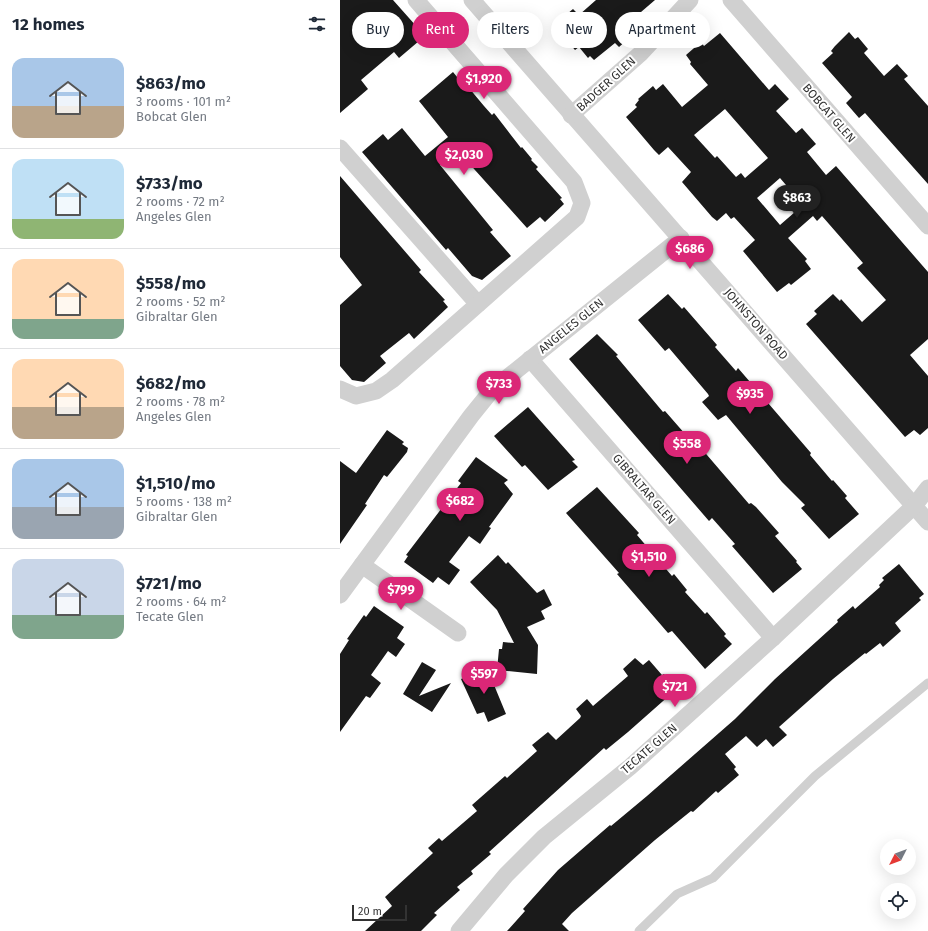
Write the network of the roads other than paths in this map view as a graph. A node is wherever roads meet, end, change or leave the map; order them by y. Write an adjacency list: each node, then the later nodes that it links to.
1 (416, 0): 9 (street)
2 (472, 0): 5 (street, JOHNSTON ROAD)
3 (690, 0): 5 (street, BADGER GLEN)
4 (731, 0): 7 (street, BOBCAT GLEN)
5 (571, 115): 8 (street, JOHNSTON ROAD)
6 (340, 148): 9 (street)
7 (928, 226)
8 (681, 238): 10 (street, ANGELES GLEN); 13 (street, JOHNSTON ROAD)
9 (478, 304): 11 (street)
10 (530, 359): 15 (street, ANGELES GLEN); 18 (street, GIBRALTAR GLEN)
11 (340, 389)
12 (928, 488): 13 (street, TECATE GLEN)
13 (914, 506): 14 (street, JOHNSTON ROAD); 18 (street, TECATE GLEN)
14 (928, 522)
15 (362, 565): 16 (street, ANGELES GLEN); 17 (street)
16 (340, 595)
17 (458, 633)
18 (773, 638): 20 (street, TECATE GLEN)
19 (928, 683): 21 (lane)
20 (458, 931)
21 (639, 931)

